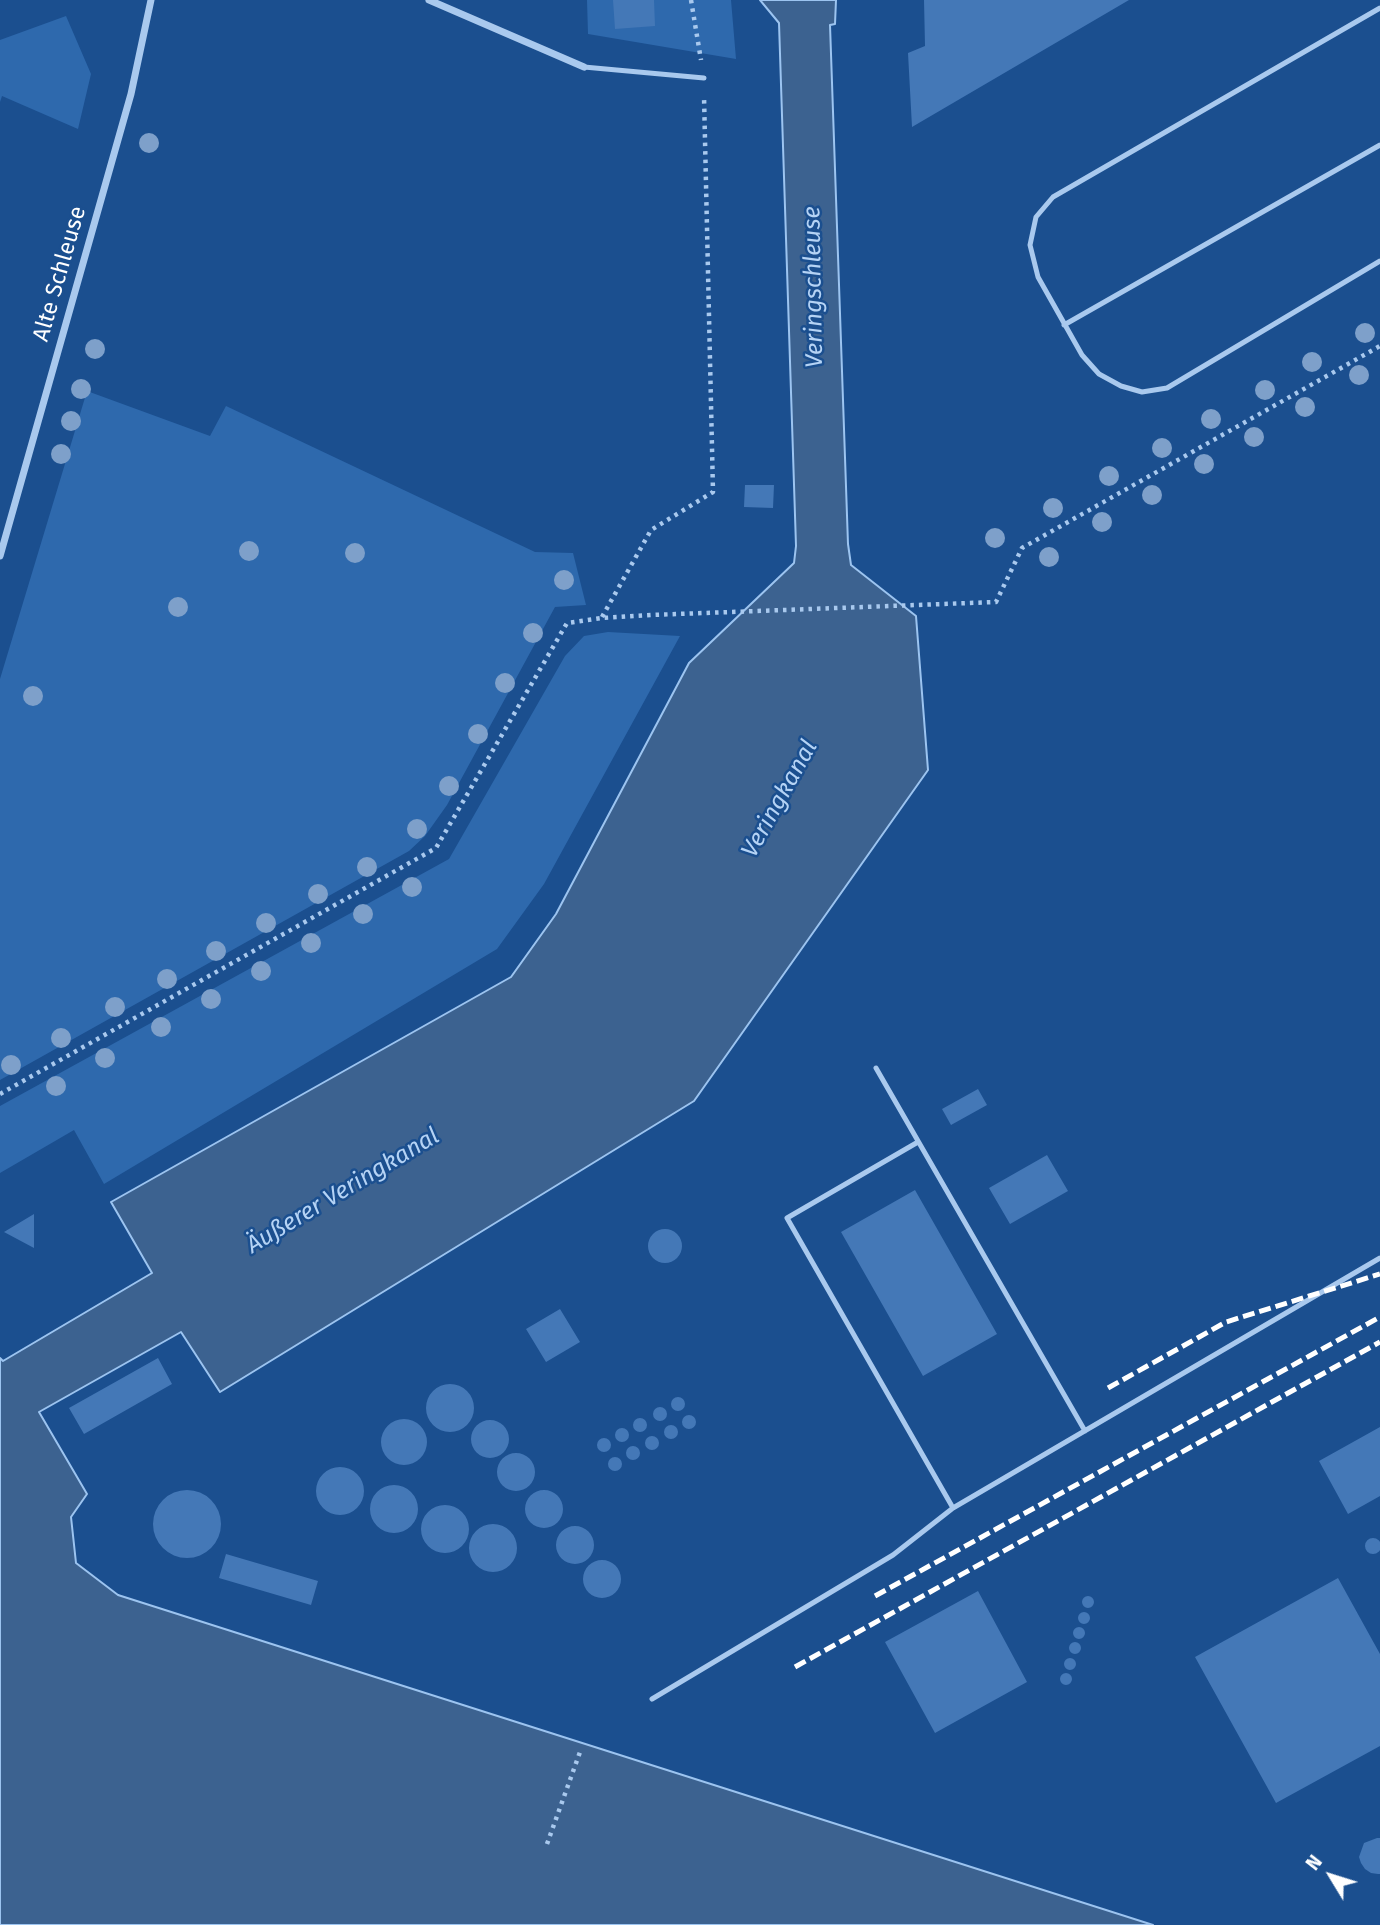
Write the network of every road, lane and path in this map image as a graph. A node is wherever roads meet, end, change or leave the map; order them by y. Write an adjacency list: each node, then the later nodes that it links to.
1 (152, 0): 11 (street, Alte Schleuse)
2 (429, 0): 5 (street)
3 (691, 0): 6 (path)
4 (1380, 8): 9 (lane)
5 (584, 67): 6 (lane)
6 (704, 78): 12 (path)
7 (1380, 145): 9 (lane)
8 (1380, 261): 9 (lane)
9 (1064, 325)
10 (1380, 346): 12 (path)
11 (0, 556)
12 (602, 618): 14 (path)
13 (876, 1068): 15 (lane)
14 (0, 1094)
15 (918, 1142): 17 (lane); 18 (lane)
16 (1380, 1258): 17 (lane)
17 (1085, 1431): 18 (lane)
18 (953, 1508): 19 (lane)
19 (652, 1699)
20 (580, 1752): 21 (path)
21 (547, 1844)

